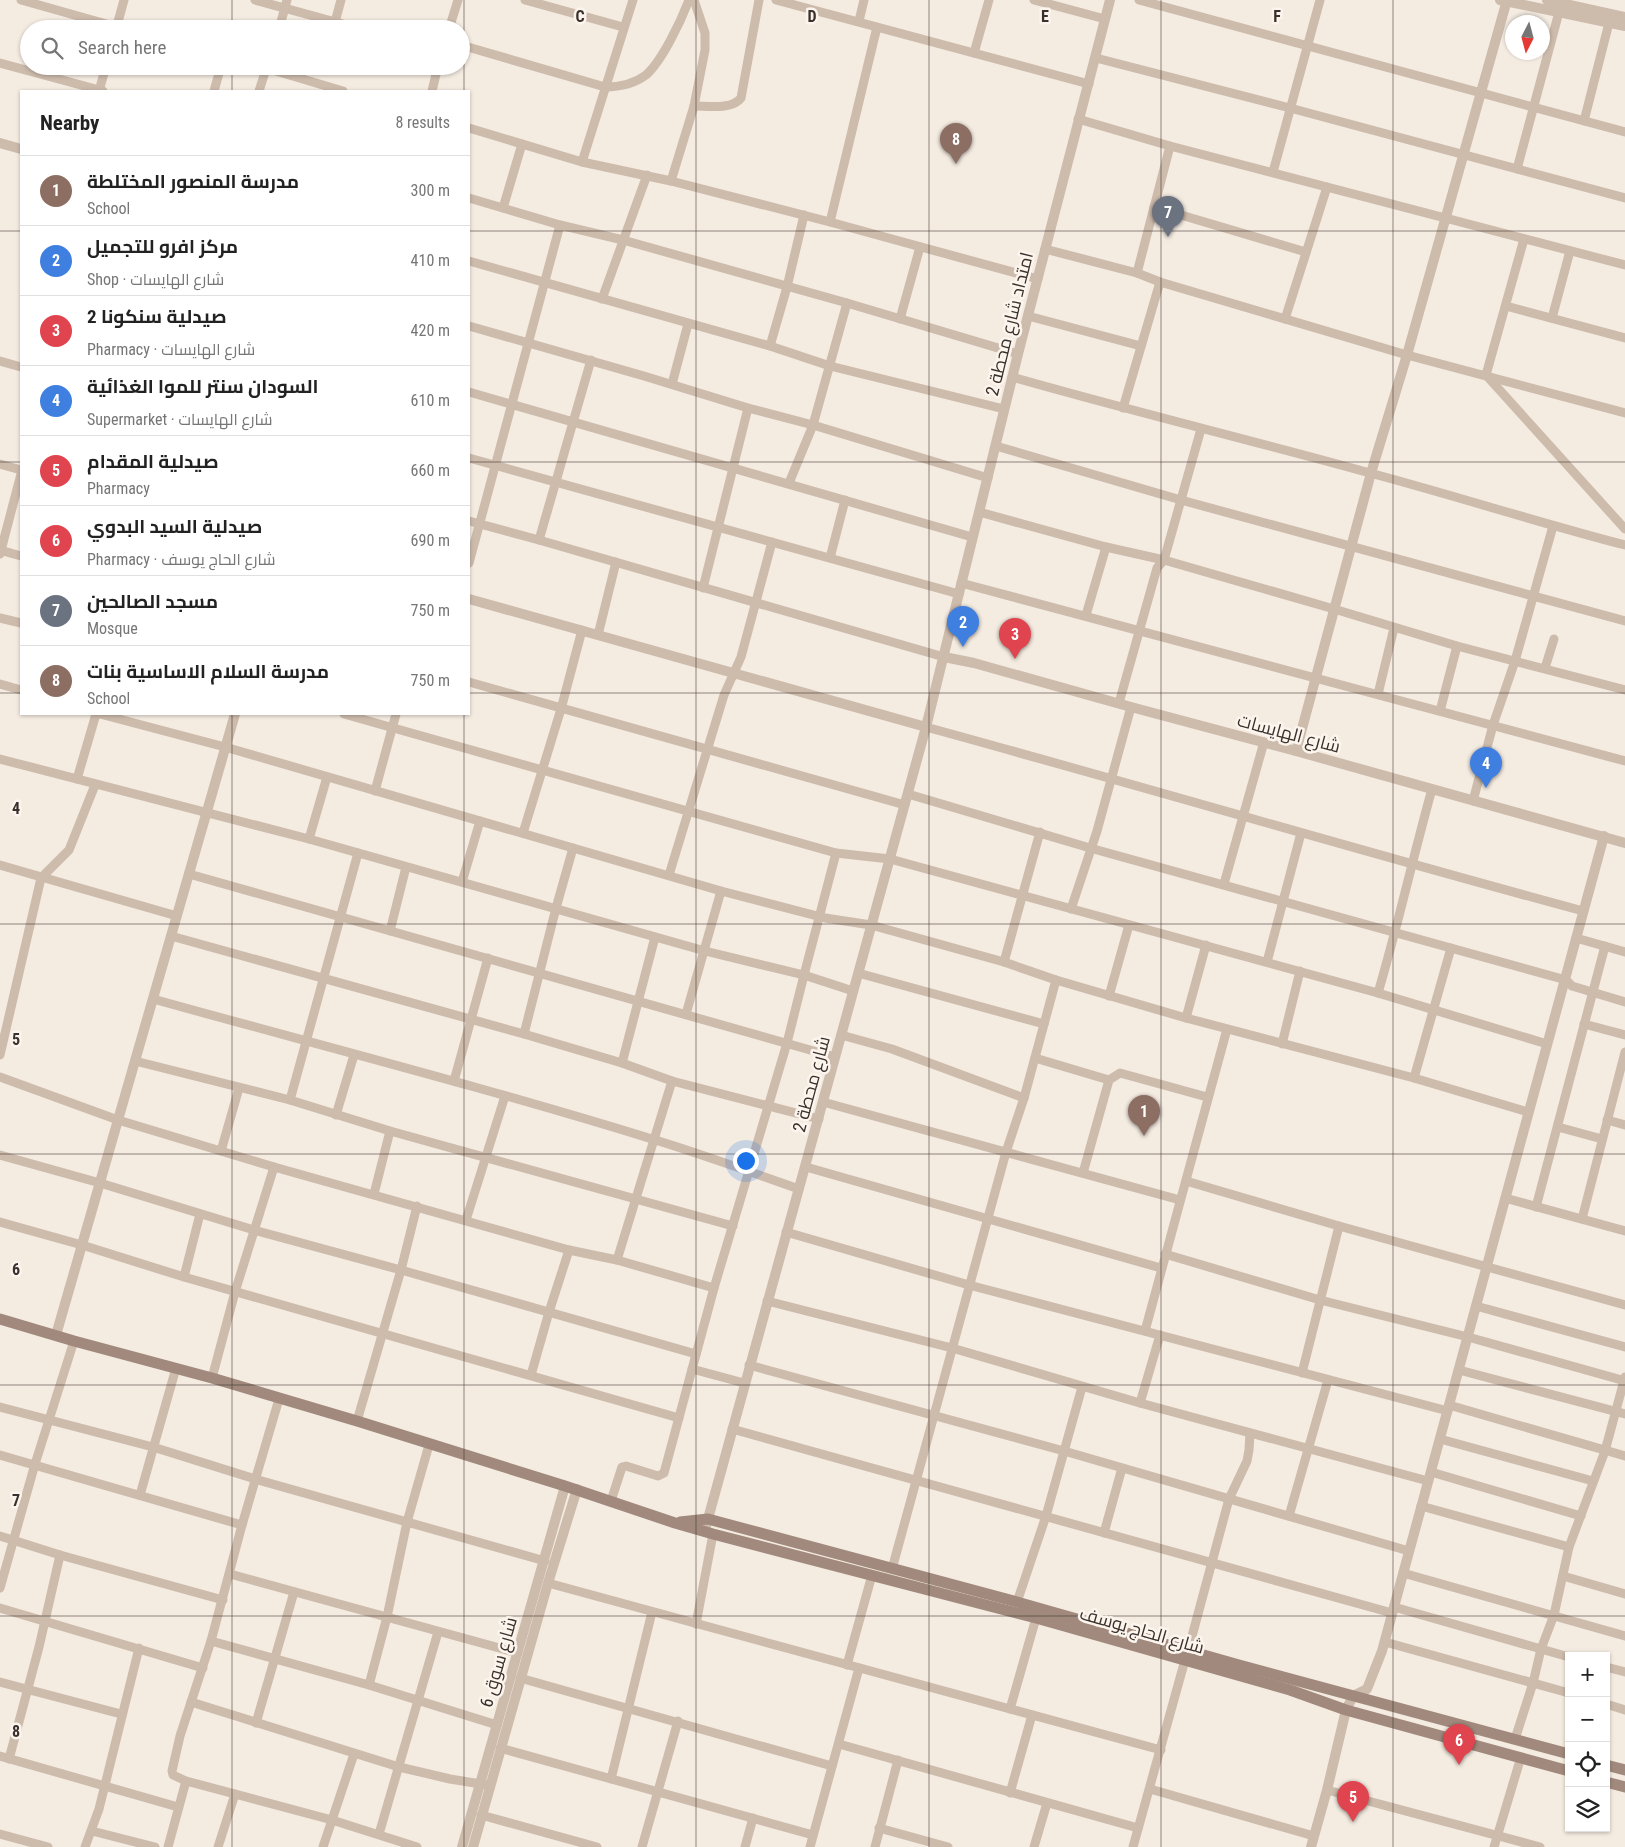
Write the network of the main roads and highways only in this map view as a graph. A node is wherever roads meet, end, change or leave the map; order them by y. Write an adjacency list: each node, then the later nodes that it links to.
1 (0, 1319): 2 (main road, شارع الحاج يوسف)
2 (675, 1523): 3 (main road, شارع الحاج يوسف); 3 (main road, شارع الحاج يوسف)
3 (1187, 1655): 4 (main road, شارع الحاج يوسف); 6 (main road, شارع الحاج يوسف)
4 (1565, 1753)
5 (1610, 1766): 7 (main road)
6 (1565, 1770)
7 (1625, 1770)
8 (1610, 1783): 9 (main road)
9 (1625, 1787)

